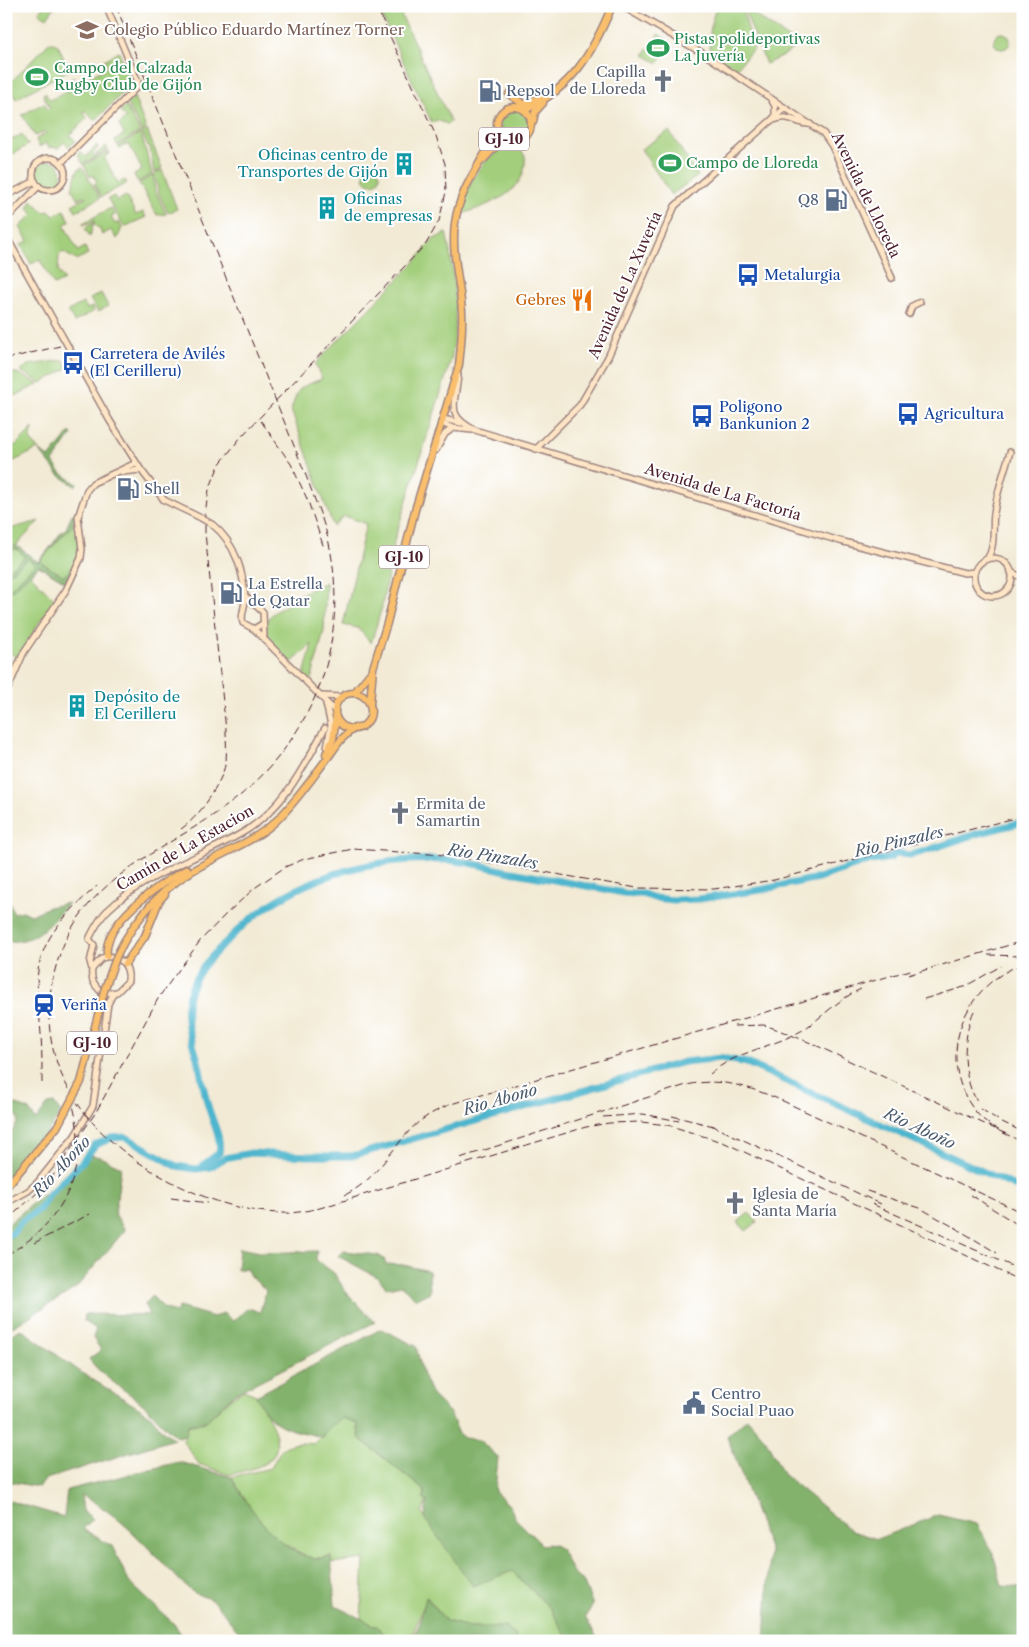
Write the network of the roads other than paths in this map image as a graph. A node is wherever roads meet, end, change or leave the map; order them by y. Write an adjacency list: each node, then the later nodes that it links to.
1 (106, 6): 15 (street)
2 (612, 6): 4 (highway, GJ-10)
3 (622, 6): 6 (street, Avenida de Lloreda)
4 (557, 90): 5 (highway); 7 (highway, GJ-10)
5 (509, 94)
6 (769, 97): 8 (street, Avenida de Lloreda); 10 (street)
7 (543, 102): 9 (highway, GJ-10); 11 (highway, GJ-10)
8 (785, 108): 10 (street, Avenida de La Xuvería); 12 (street, Avenida de Lloreda)
9 (525, 110): 11 (highway, GJ-10); 13 (highway, GJ-10)
10 (773, 119): 12 (street); 30 (street, Avenida de La Xuvería)
11 (532, 124): 14 (highway, GJ-10)
12 (813, 125): 22 (street, Avenida de Lloreda)
13 (498, 129): 14 (highway, GJ-10); 16 (highway, GJ-10)
14 (506, 140): 16 (highway, GJ-10)
15 (61, 163): 17 (street); 18 (street)
16 (476, 167): 25 (highway, GJ-10)
17 (35, 181): 18 (street); 19 (street)
18 (39, 186): 20 (street)
19 (6, 196)
20 (6, 219)
21 (6, 236): 33 (street)
22 (892, 278)
23 (920, 302): 24 (street)
24 (909, 314)
25 (459, 365): 26 (highway, GJ-10); 27 (street)
26 (442, 421): 27 (street, Avenida de La Factoría); 28 (street, Avenida de La Factoría); 32 (highway, GJ-10)
27 (462, 424): 29 (street, Avenida de La Factoría)
28 (453, 428): 29 (street, Avenida de La Factoría); 32 (street)
29 (475, 430): 30 (street, Avenida de La Factoría)
30 (536, 449): 41 (street, Avenida de La Factoría)
31 (1010, 452): 36 (street)
32 (431, 459): 51 (highway, GJ-10)
33 (136, 463): 34 (street); 35 (street)
34 (141, 470): 35 (street); 45 (street, bridge)
35 (119, 472): 52 (street)
36 (992, 549): 37 (street); 38 (street)
37 (997, 558): 38 (street); 40 (street)
38 (987, 559): 39 (street)
39 (975, 572): 41 (street, Avenida de La Factoría); 43 (street)
40 (1012, 572): 42 (street); 44 (street)
41 (965, 573): 43 (street, Avenida de La Factoría)
42 (1023, 579): 44 (street)
43 (975, 582): 44 (street)
44 (1011, 583)
45 (244, 595): 46 (street); 47 (street)
46 (256, 606): 47 (street); 48 (street)
47 (244, 610): 49 (street)
48 (262, 624): 49 (street); 50 (street)
49 (254, 628): 50 (street)
50 (264, 637): 55 (street)
51 (373, 669): 53 (highway, GJ-10); 56 (highway, GJ-10)
52 (6, 693)
53 (354, 693): 54 (highway); 56 (highway)
54 (342, 697): 55 (street); 57 (highway, GJ-10)
55 (322, 698): 57 (street); 60 (street)
56 (370, 704): 59 (highway, GJ-10)
57 (336, 714): 59 (highway); 60 (highway, GJ-10)
58 (325, 728): 65 (street, Camín de La Estacion)
59 (355, 728): 61 (highway, GJ-10)
60 (324, 757): 61 (highway, GJ-10)
61 (316, 773): 62 (highway, GJ-10)
62 (220, 856): 63 (highway, GJ-10); 67 (highway)
63 (207, 862): 64 (highway); 72 (highway, GJ-10, bridge)
64 (107, 956): 66 (street); 67 (street)
65 (90, 958): 66 (street); 68 (street)
66 (96, 962): 68 (street)
67 (125, 964): 70 (street)
68 (92, 969): 69 (street)
69 (102, 993): 70 (street); 71 (street)
70 (113, 994): 71 (street)
71 (108, 1004): 73 (street)
72 (6, 1187)
73 (6, 1203)

